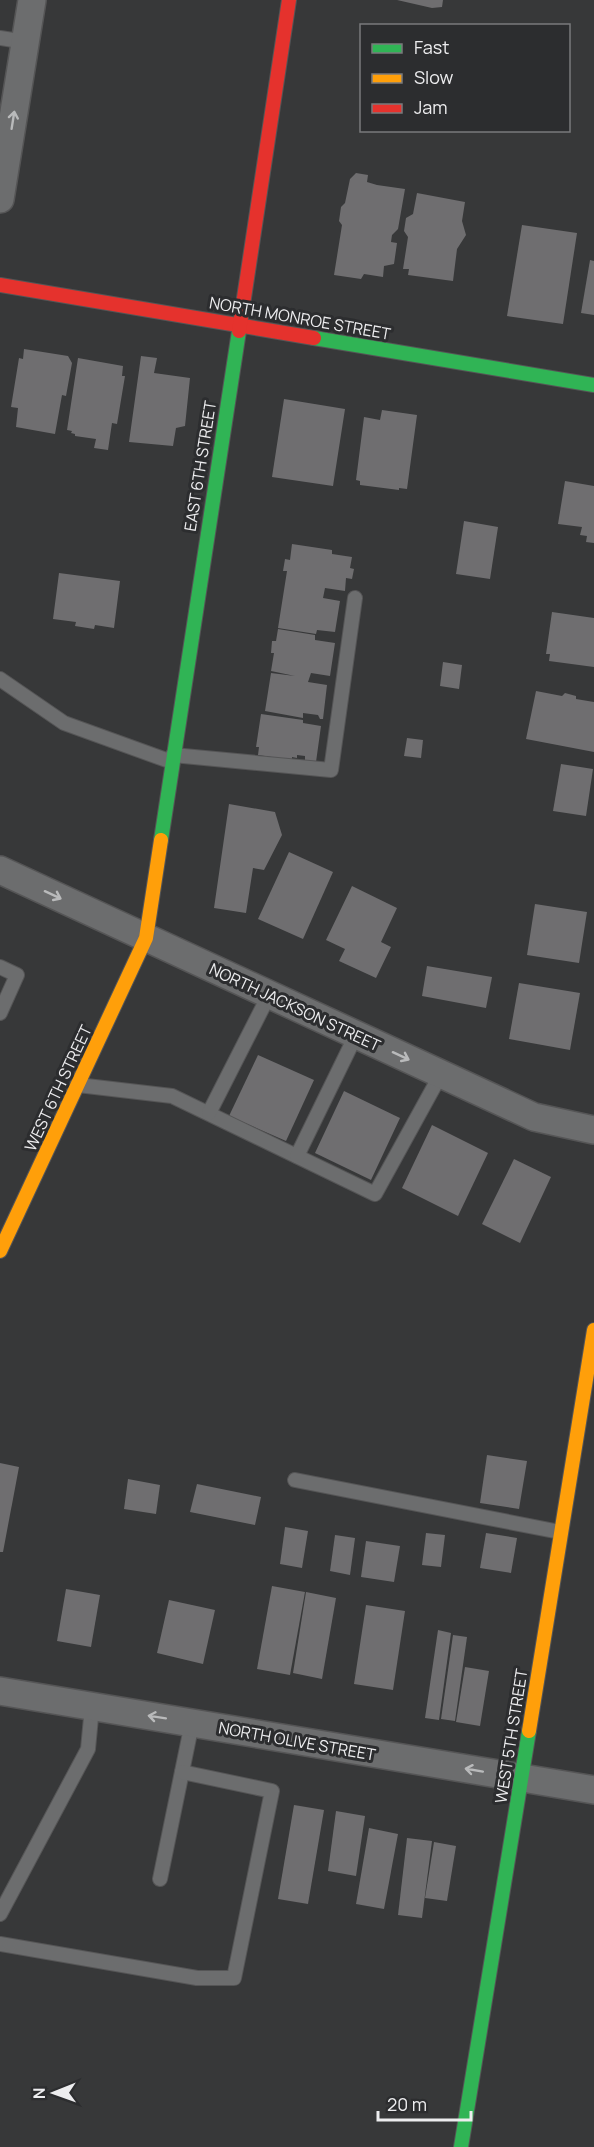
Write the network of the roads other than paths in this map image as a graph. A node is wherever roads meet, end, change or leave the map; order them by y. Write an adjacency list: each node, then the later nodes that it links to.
1 (32, 0): 3 (street)
2 (289, 0): 6 (street, EAST 6TH STREET)
3 (13, 40): 4 (street, one-way to 3)
4 (0, 199)
5 (0, 285): 6 (street, NORTH MONROE STREET)
6 (238, 325): 7 (street, NORTH MONROE STREET); 10 (street, EAST 6TH STREET)
7 (594, 385)
8 (355, 598): 10 (lane)
9 (0, 679): 10 (lane)
10 (173, 758): 12 (street, EAST 6TH STREET)
11 (0, 870): 12 (street, NORTH JACKSON STREET, one-way to 12)
12 (146, 938): 14 (street, NORTH JACKSON STREET); 18 (street, WEST 6TH STREET)
13 (0, 967): 15 (lane)
14 (269, 995): 16 (street, NORTH JACKSON STREET); 19 (lane)
15 (0, 1013)
16 (356, 1035): 17 (street, NORTH JACKSON STREET, one-way to 17); 21 (lane)
17 (441, 1074): 20 (street, NORTH JACKSON STREET); 21 (lane)
18 (78, 1085): 19 (lane); 22 (street, WEST 6TH STREET)
19 (209, 1113): 21 (lane)
20 (594, 1130)
21 (297, 1156)
22 (2, 1242)
23 (594, 1330): 24 (street, WEST 5TH STREET)
24 (588, 1403): 26 (street, WEST 5TH STREET)
25 (296, 1480): 26 (lane)
26 (560, 1532): 31 (street, WEST 5TH STREET)
27 (0, 1691): 28 (street, NORTH OLIVE STREET)
28 (92, 1707): 29 (street, NORTH OLIVE STREET, one-way to 28); 34 (lane)
29 (192, 1723): 30 (lane); 31 (street, NORTH OLIVE STREET, one-way to 29)
30 (182, 1772): 33 (lane); 35 (lane)
31 (521, 1778): 32 (street, NORTH OLIVE STREET); 36 (street, WEST 5TH STREET)
32 (594, 1790)
33 (160, 1879)
34 (0, 1914)
35 (0, 1944)
36 (461, 2147)

